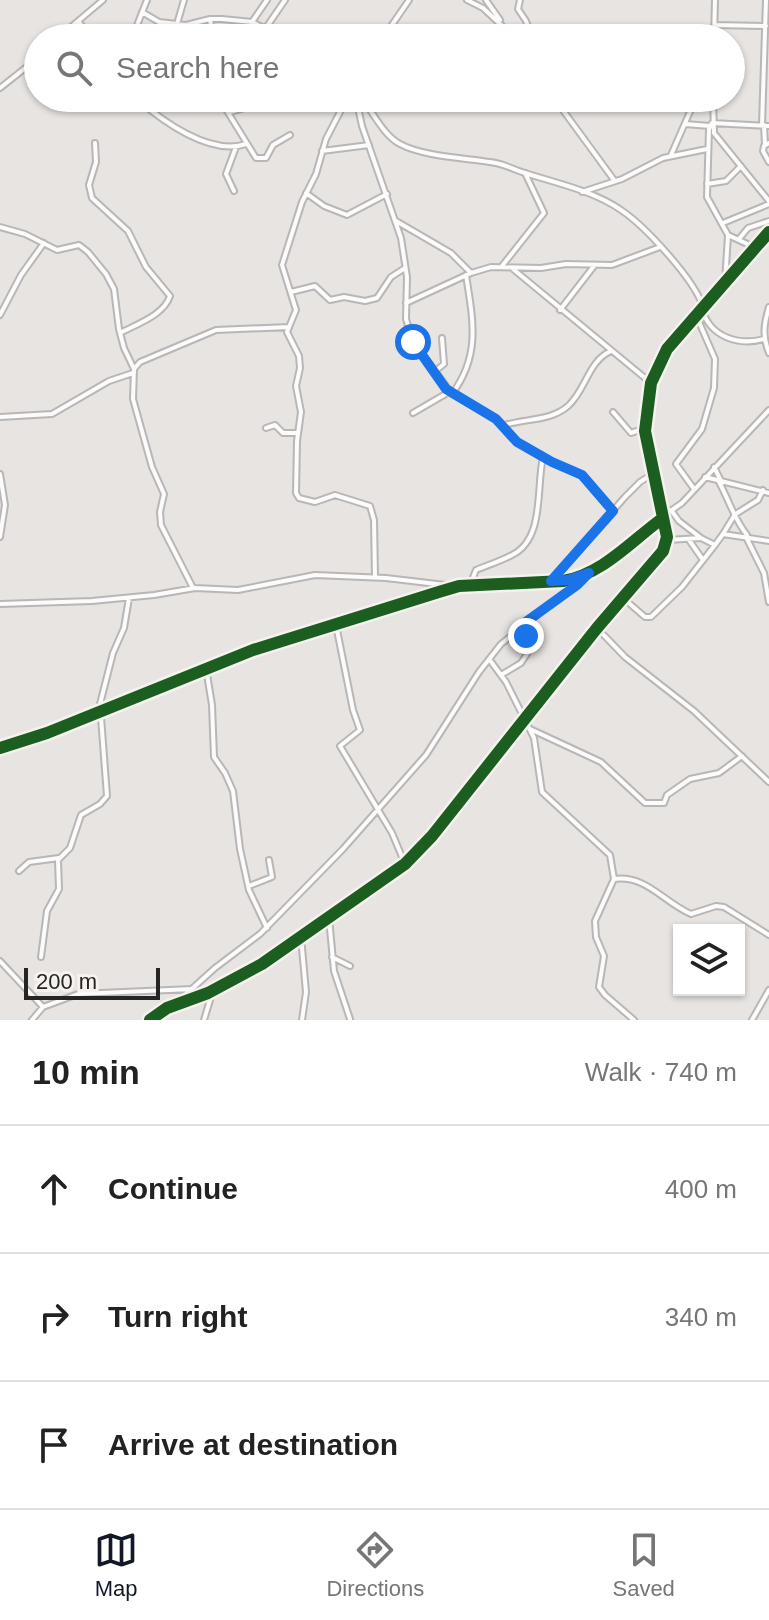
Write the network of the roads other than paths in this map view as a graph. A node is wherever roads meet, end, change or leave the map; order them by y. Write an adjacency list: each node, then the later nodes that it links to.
1 (103, 0): 14 (street)
2 (147, 0): 12 (street)
3 (184, 0): 20 (street)
4 (267, 0): 16 (street)
5 (285, 0): 24 (street)
6 (409, 0): 25 (street)
7 (467, 0): 26 (street)
8 (486, 0): 27 (street)
9 (520, 0): 28 (street)
10 (715, 0): 29 (street)
11 (767, 3): 31 (street)
12 (142, 12): 15 (street); 19 (street)
13 (210, 19): 16 (street); 21 (street); 22 (street)
14 (78, 21): 17 (street); 18 (street)
15 (159, 22): 20 (street)
16 (252, 22): 23 (street)
17 (74, 24)
18 (80, 24)
19 (137, 24)
20 (177, 24)
21 (190, 24)
22 (211, 24)
23 (256, 24)
24 (267, 24)
25 (393, 24)
26 (501, 24)
27 (502, 24)
28 (527, 24)
29 (715, 24)
30 (745, 25): 31 (street)
31 (767, 25): 33 (street)
32 (24, 69): 34 (street)
33 (767, 74): 35 (street)
34 (0, 88)
35 (767, 100): 46 (street)
36 (154, 112): 52 (street)
37 (230, 112): 49 (street)
38 (340, 112): 54 (street)
39 (362, 112): 51 (street)
40 (370, 112): 58 (street)
41 (564, 112): 59 (street)
42 (690, 112): 44 (street)
43 (712, 112): 45 (street)
44 (685, 124): 45 (street); 55 (street)
45 (711, 124): 46 (street); 53 (street); 57 (street)
46 (765, 125): 50 (street)
47 (290, 135): 49 (street)
48 (95, 143): 90 (street)
49 (246, 144): 52 (street)
50 (767, 144): 56 (street)
51 (369, 145): 54 (street); 64 (street)
52 (236, 147): 61 (street)
53 (707, 149): 55 (street); 60 (street)
54 (322, 151): 63 (street)
55 (671, 155): 59 (street)
56 (769, 162)
57 (741, 166): 60 (street); 65 (street)
58 (525, 173): 62 (street); 76 (street)
59 (614, 181): 62 (street)
60 (707, 184): 68 (street)
61 (234, 191)
62 (582, 192): 74 (street)
63 (306, 193): 64 (street); 82 (street)
64 (387, 194): 66 (street)
65 (769, 202): 68 (street)
66 (396, 221): 79 (street); 80 (street)
67 (769, 221): 72 (street)
68 (723, 223): 71 (street)
69 (0, 227): 73 (street)
70 (769, 232): 75 (street)
71 (728, 235): 72 (street); 81 (street)
72 (739, 239): 75 (street)
73 (44, 243): 87 (street); 90 (street)
74 (660, 247): 77 (street); 85 (street)
75 (756, 248): 81 (street)
76 (502, 266): 78 (street); 80 (street)
77 (594, 266): 78 (street); 86 (street)
78 (511, 267): 86 (street)
79 (406, 268): 82 (street); 83 (street)
80 (469, 274): 83 (street); 98 (street)
81 (724, 286): 85 (street)
82 (291, 292): 89 (street)
83 (406, 303): 96 (street)
84 (769, 307): 92 (street)
85 (703, 309): 88 (street); 92 (street)
86 (560, 310): 93 (street)
87 (1, 312)
88 (696, 315): 97 (street); 113 (street)
89 (289, 327): 95 (street); 106 (street)
90 (120, 333): 95 (street)
91 (442, 338): 96 (street)
92 (764, 339): 94 (street)
93 (611, 351): 97 (street); 103 (street)
94 (769, 353)
95 (134, 371): 102 (street); 134 (street)
96 (434, 372): 98 (street)
97 (651, 383): 105 (street)
98 (451, 393): 101 (street); 103 (street)
99 (769, 410): 108 (street)
100 (613, 412): 105 (street)
101 (413, 413)
102 (0, 417)
103 (502, 426): 107 (street)
104 (266, 428): 106 (street)
105 (645, 428): 109 (street)
106 (297, 433): 130 (street)
107 (543, 457): 116 (street); 133 (street)
108 (714, 467): 111 (street); 112 (street)
109 (654, 473): 116 (street); 117 (street)
110 (0, 474): 120 (street)
111 (705, 477): 112 (street); 113 (street)
112 (720, 482): 114 (street); 118 (street)
113 (694, 489): 115 (street)
114 (765, 489): 118 (street)
115 (671, 510): 117 (street); 122 (street)
116 (613, 511): 131 (street)
117 (662, 515): 123 (street); 128 (street)
118 (734, 515): 119 (street); 121 (street)
119 (723, 534): 121 (street); 126 (street)
120 (0, 537)
121 (748, 537): 125 (street); 129 (street)
122 (701, 538): 124 (street); 126 (street)
123 (667, 540): 124 (street); 136 (street)
124 (689, 540): 127 (street)
125 (769, 541)
126 (715, 545): 127 (street)
127 (703, 560): 136 (street)
128 (589, 573): 131 (street); 139 (street)
129 (767, 576): 137 (street)
130 (375, 577): 132 (street); 134 (street)
131 (551, 581): 133 (street)
132 (459, 586): 133 (street); 140 (street)
133 (469, 587)
134 (193, 588): 135 (street)
135 (129, 597): 138 (street); 145 (street)
136 (623, 598): 141 (street)
137 (769, 602)
138 (0, 604)
139 (523, 624): 142 (street); 144 (street)
140 (336, 625): 143 (street); 151 (street)
141 (597, 628): 146 (street); 149 (street)
142 (489, 659): 144 (street); 151 (street)
143 (206, 668): 145 (street); 157 (street)
144 (501, 675): 146 (street)
145 (99, 712): 148 (street); 152 (street)
146 (525, 718): 147 (street); 154 (street)
147 (530, 728): 149 (street); 156 (street)
148 (0, 748)
149 (742, 756): 150 (street)
150 (769, 782)
151 (378, 811): 154 (street); 159 (street)
152 (59, 858): 155 (street); 162 (street)
153 (269, 860): 157 (street)
154 (405, 864): 158 (street)
155 (19, 871)
156 (614, 879): 160 (street); 176 (street)
157 (249, 886): 159 (street)
158 (329, 918): 161 (street); 163 (street)
159 (267, 928): 166 (street)
160 (769, 935)
161 (301, 937): 167 (street); 175 (street)
162 (41, 957)
163 (332, 957): 165 (street); 171 (street)
164 (0, 961): 170 (street)
165 (350, 966)
166 (192, 989): 169 (street); 170 (street)
167 (213, 990): 169 (street); 174 (street)
168 (769, 990): 177 (street)
169 (173, 1006): 173 (street)
170 (43, 1007): 172 (street)
171 (350, 1019)
172 (32, 1020)
173 (150, 1020)
174 (204, 1020)
175 (302, 1020)
176 (634, 1020)
177 (752, 1020)

